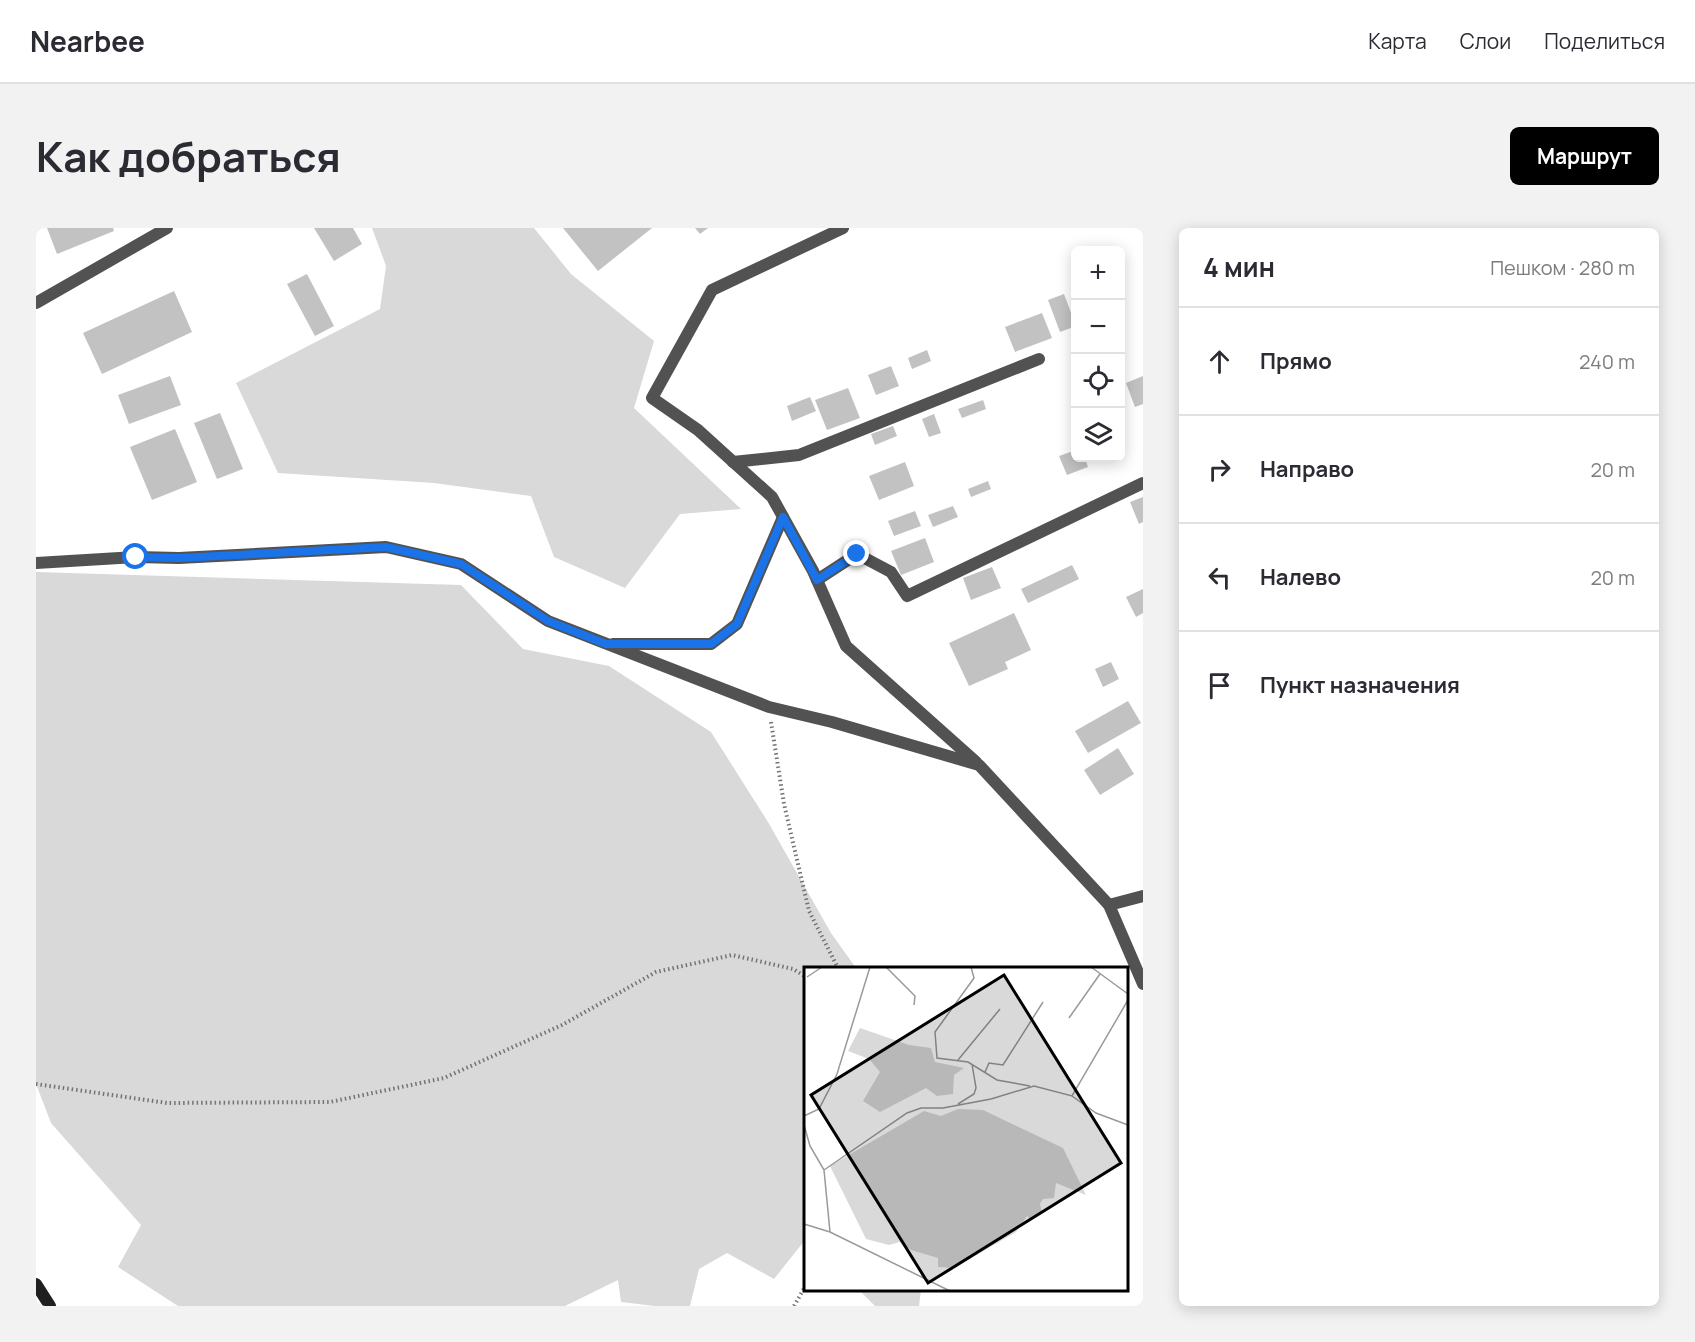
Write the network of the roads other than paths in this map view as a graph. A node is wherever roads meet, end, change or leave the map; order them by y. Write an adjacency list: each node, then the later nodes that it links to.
1 (167, 228): 3 (street)
2 (843, 228): 5 (street)
3 (36, 303)
4 (1039, 359): 5 (street)
5 (733, 462): 7 (street)
6 (1143, 483): 9 (street)
7 (783, 517): 9 (street); 10 (street)
8 (36, 563): 10 (street)
9 (817, 580): 11 (street)
10 (606, 644): 11 (street)
11 (979, 765): 13 (street)
12 (1143, 896): 13 (street)
13 (1109, 905): 14 (street)
14 (1143, 984)
15 (36, 1284): 16 (main road)
16 (50, 1306)

